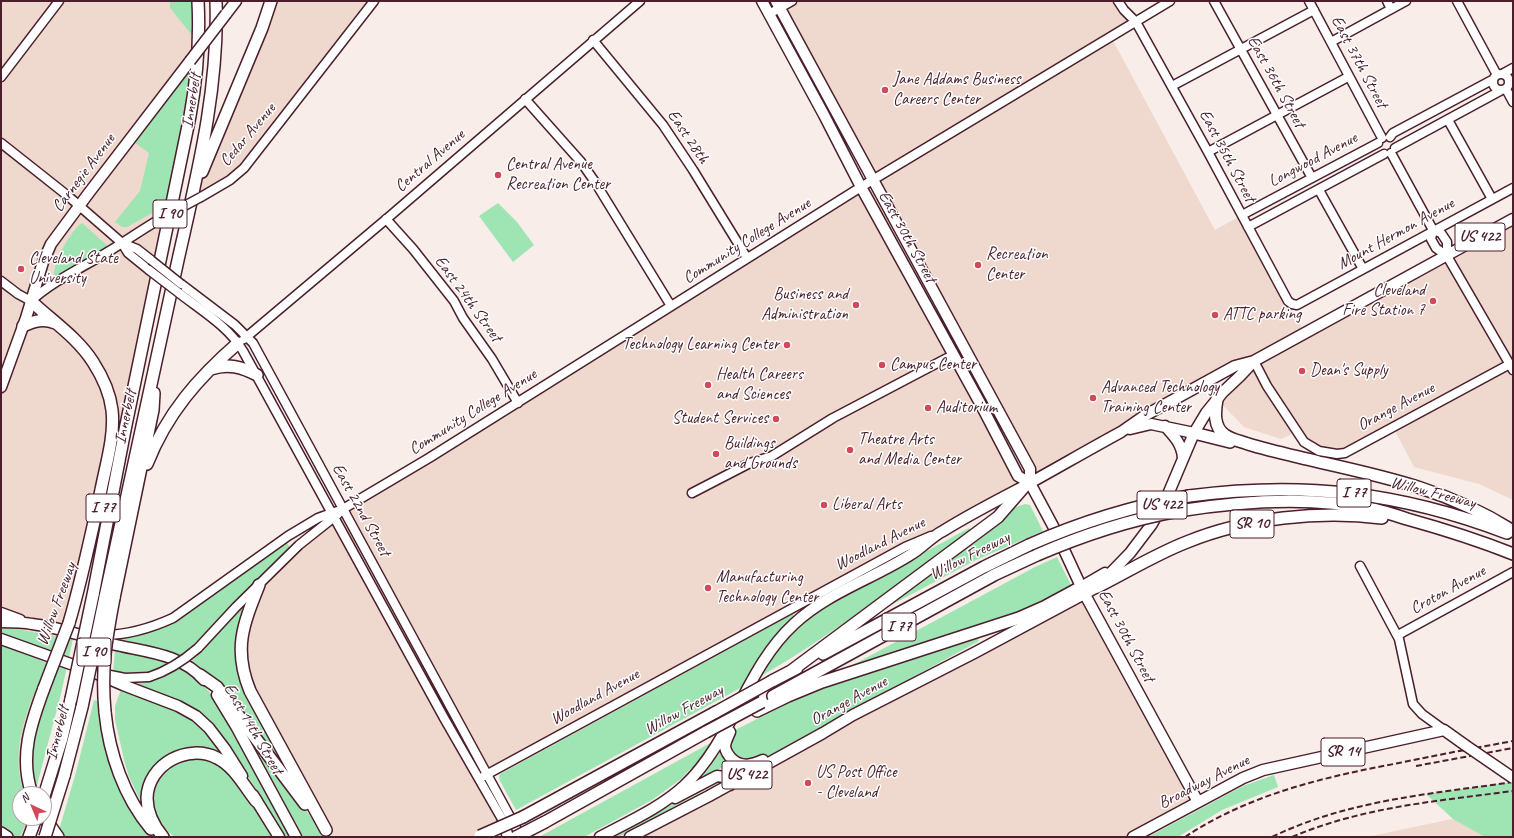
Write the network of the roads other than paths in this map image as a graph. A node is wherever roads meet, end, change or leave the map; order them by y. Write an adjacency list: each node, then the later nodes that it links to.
1 (59, 1): 28 (street)
2 (198, 1): 72 (highway, Innerbelt / I 90)
3 (216, 1): 44 (highway, Innerbelt / I 90)
4 (236, 1): 46 (main road, Carnegie Avenue, bridge)
5 (271, 1): 44 (highway)
6 (374, 1): 44 (street, Cedar Avenue)
7 (640, 1): 22 (street, Central Avenue)
8 (762, 1): 20 (main road, East 30th Street)
9 (792, 1): 17 (street)
10 (1118, 1): 21 (street, East 35th Street)
11 (1170, 1): 21 (street, Community College Avenue)
12 (1214, 1): 24 (street, East 36th Street)
13 (1309, 1): 19 (street, East 37th Street)
14 (1387, 1): 18 (street)
15 (1406, 1): 18 (street)
16 (1457, 1): 27 (street)
17 (778, 4): 20 (street); 40 (main road, East 30th Street)
18 (1391, 9): 23 (street)
19 (1314, 10): 23 (street, East 37th Street); 24 (street)
20 (769, 14): 41 (main road, East 30th Street)
21 (1136, 22): 29 (street, East 35th Street); 40 (street, Community College Avenue)
22 (593, 40): 31 (street, Central Avenue); 54 (street, East 28th)
23 (1331, 42): 26 (street, East 37th Street)
24 (1241, 50): 29 (street); 33 (street, East 36th Street)
25 (1513, 68): 27 (street, Longwood Avenue)
26 (1348, 76): 33 (street); 35 (street, East 37th Street)
27 (1498, 76): 30 (street); 30 (street); 35 (street, Longwood Avenue)
28 (1, 77)
29 (1172, 86): 37 (street, East 35th Street)
30 (1507, 88): 32 (street); 34 (street, Longwood Avenue)
31 (525, 98): 48 (street, Central Avenue); 59 (street)
32 (1513, 102)
33 (1278, 115): 37 (street); 39 (street, East 36th Street)
34 (1448, 120): 38 (street, Longwood Avenue); 45 (street)
35 (1383, 139): 38 (street); 38 (street); 39 (street, Longwood Avenue)
36 (1, 143): 46 (street, East 22nd Street)
37 (1208, 152): 47 (street, East 35th Street)
38 (1390, 152): 43 (street, Longwood Avenue); 51 (street)
39 (1312, 178): 47 (street, Longwood Avenue)
40 (874, 180): 41 (street, Community College Avenue); 78 (main road, East 30th Street)
41 (861, 187): 54 (street, Community College Avenue); 78 (main road, East 30th Street)
42 (1513, 188): 45 (street, Mount Hermon Avenue)
43 (1319, 190): 50 (street, Longwood Avenue); 55 (street)
44 (197, 195): 52 (street, Cedar Avenue, bridge); 64 (highway, Innerbelt / I 90)
45 (1492, 199): 51 (street, Mount Hermon Avenue)
46 (79, 205): 52 (street, East 22nd Street); 57 (main road, Carnegie Avenue)
47 (1242, 215): 50 (street, East 35th Street)
48 (386, 219): 62 (street, Central Avenue); 71 (street, East 24th Street)
49 (1513, 219): 53 (main road, Woodland Avenue / US 422)
50 (1248, 227): 58 (street, East 35th Street)
51 (1433, 230): 53 (street); 53 (street); 55 (street, Mount Hermon Avenue)
52 (122, 243): 57 (street, Cedar Avenue); 62 (street, East 22nd Street, bridge); 62 (street, East 22nd Street, bridge)
53 (1447, 256): 65 (main road, Woodland Avenue / US 422); 66 (street)
54 (747, 258): 59 (street, Community College Avenue)
55 (1364, 269): 58 (street, Mount Hermon Avenue)
56 (1, 280): 57 (street)
57 (31, 301): 60 (highway); 61 (main road, Carnegie Avenue)
58 (1292, 304)
59 (671, 306): 71 (street, Community College Avenue)
60 (55, 323): 61 (highway); 94 (highway)
61 (23, 326): 69 (main road, Carnegie Avenue)
62 (243, 339): 67 (highway); 68 (street, East 22nd Street); 81 (street, East 22nd Street)
63 (947, 358): 79 (street)
64 (157, 359): 80 (highway, I 77); 95 (highway, Innerbelt / I 90)
65 (1254, 361): 66 (street, Orange Avenue); 70 (main road, Woodland Avenue / US 422); 74 (main road, Woodland Avenue / US 422)
66 (1511, 367)
67 (209, 370): 68 (highway); 80 (highway)
68 (257, 375): 82 (street, East 22nd Street)
69 (1, 387)
70 (1217, 399): 75 (main road, Woodland Avenue / US 422); 76 (highway)
71 (518, 403): 81 (street, Community College Avenue)
72 (126, 425): 94 (highway, Willow Freeway / I 77); 114 (highway, Innerbelt / I 90, bridge)
73 (1165, 426): 74 (main road); 75 (main road); 77 (main road)
74 (1121, 432): 78 (main road, Woodland Avenue / US 422)
75 (1194, 433): 76 (highway); 77 (main road, Woodland Avenue / US 422)
76 (1262, 448): 85 (highway)
77 (1184, 458): 89 (main road, Woodland Avenue / US 422)
78 (1028, 484): 84 (main road, Woodland Avenue / US 422); 93 (main road, East 30th Street); 102 (highway)
79 (692, 493)
80 (136, 496): 95 (highway, I 77)
81 (343, 509): 82 (street, Community College Avenue); 109 (street, East 22nd Street)
82 (334, 514): 91 (street); 99 (street); 111 (street, East 22nd Street)
83 (1419, 522): 87 (highway, Willow Freeway / I 77); 92 (highway, SR 10); 106 (highway, Willow Freeway / I 77, bridge)
84 (941, 531): 105 (main road, US 422); 109 (street, Woodland Avenue)
85 (1513, 531)
86 (1513, 535): 102 (highway, Willow Freeway / I 77, bridge)
87 (1513, 554)
88 (1360, 566): 100 (street)
89 (1114, 568): 92 (main road, Woodland Avenue / US 422); 93 (main road)
90 (1513, 572): 100 (street, Croton Avenue)
91 (259, 585): 103 (street, bridge); 122 (highway)
92 (1097, 587): 93 (main road, Woodland Avenue / US 422)
93 (1083, 590): 106 (highway); 107 (main road, Orange Avenue / US 422); 116 (main road, East 30th Street)
94 (80, 592): 99 (highway, Willow Freeway)
95 (110, 598): 126 (highway, Innerbelt / I 90, bridge); 128 (highway, I 77, bridge)
96 (1, 613): 98 (main road)
97 (1, 622): 98 (main road, East 14th Street)
98 (32, 624): 99 (main road, East 14th Street)
99 (69, 627): 104 (main road, East 14th Street); 113 (highway, Willow Freeway, bridge)
100 (1398, 635): 108 (street)
101 (1, 639): 103 (main road, East 14th Street)
102 (791, 671): 132 (highway, Willow Freeway / I 77, bridge)
103 (93, 672): 115 (main road, East 14th Street)
104 (200, 675): 122 (highway); 131 (main road, East 14th Street)
105 (742, 700): 107 (main road); 117 (main road, US 422)
106 (759, 706): 123 (highway, bridge)
107 (853, 715): 112 (main road, Orange Avenue / US 422)
108 (1444, 730): 110 (main road, bridge); 116 (main road, Broadway Avenue / SR 14)
109 (488, 774): 111 (street, Woodland Avenue); 123 (street, East 22nd Street)
110 (1513, 778)
111 (479, 779): 118 (street, East 22nd Street)
112 (730, 785): 117 (main road); 136 (main road, Orange Avenue / US 422)
113 (30, 786)
114 (47, 786)
115 (256, 801): 129 (highway); 130 (main road, East 14th Street)
116 (1198, 802): 137 (main road, Broadway Avenue / SR 14)
117 (654, 807): 135 (main road, US 422)
118 (503, 821): 123 (street, East 22nd Street); 133 (main road)
119 (33, 826): 125 (highway)
120 (50, 826): 127 (highway)
121 (1, 833): 124 (highway)
122 (329, 833)
123 (517, 835): 134 (main road)
124 (6, 837)
125 (29, 837)
126 (45, 837)
127 (58, 837)
128 (158, 837)
129 (163, 837)
130 (279, 837)
131 (296, 837)
132 (482, 837)
133 (508, 837)
134 (525, 837)
135 (600, 837)
136 (630, 837)
137 (1133, 837)

